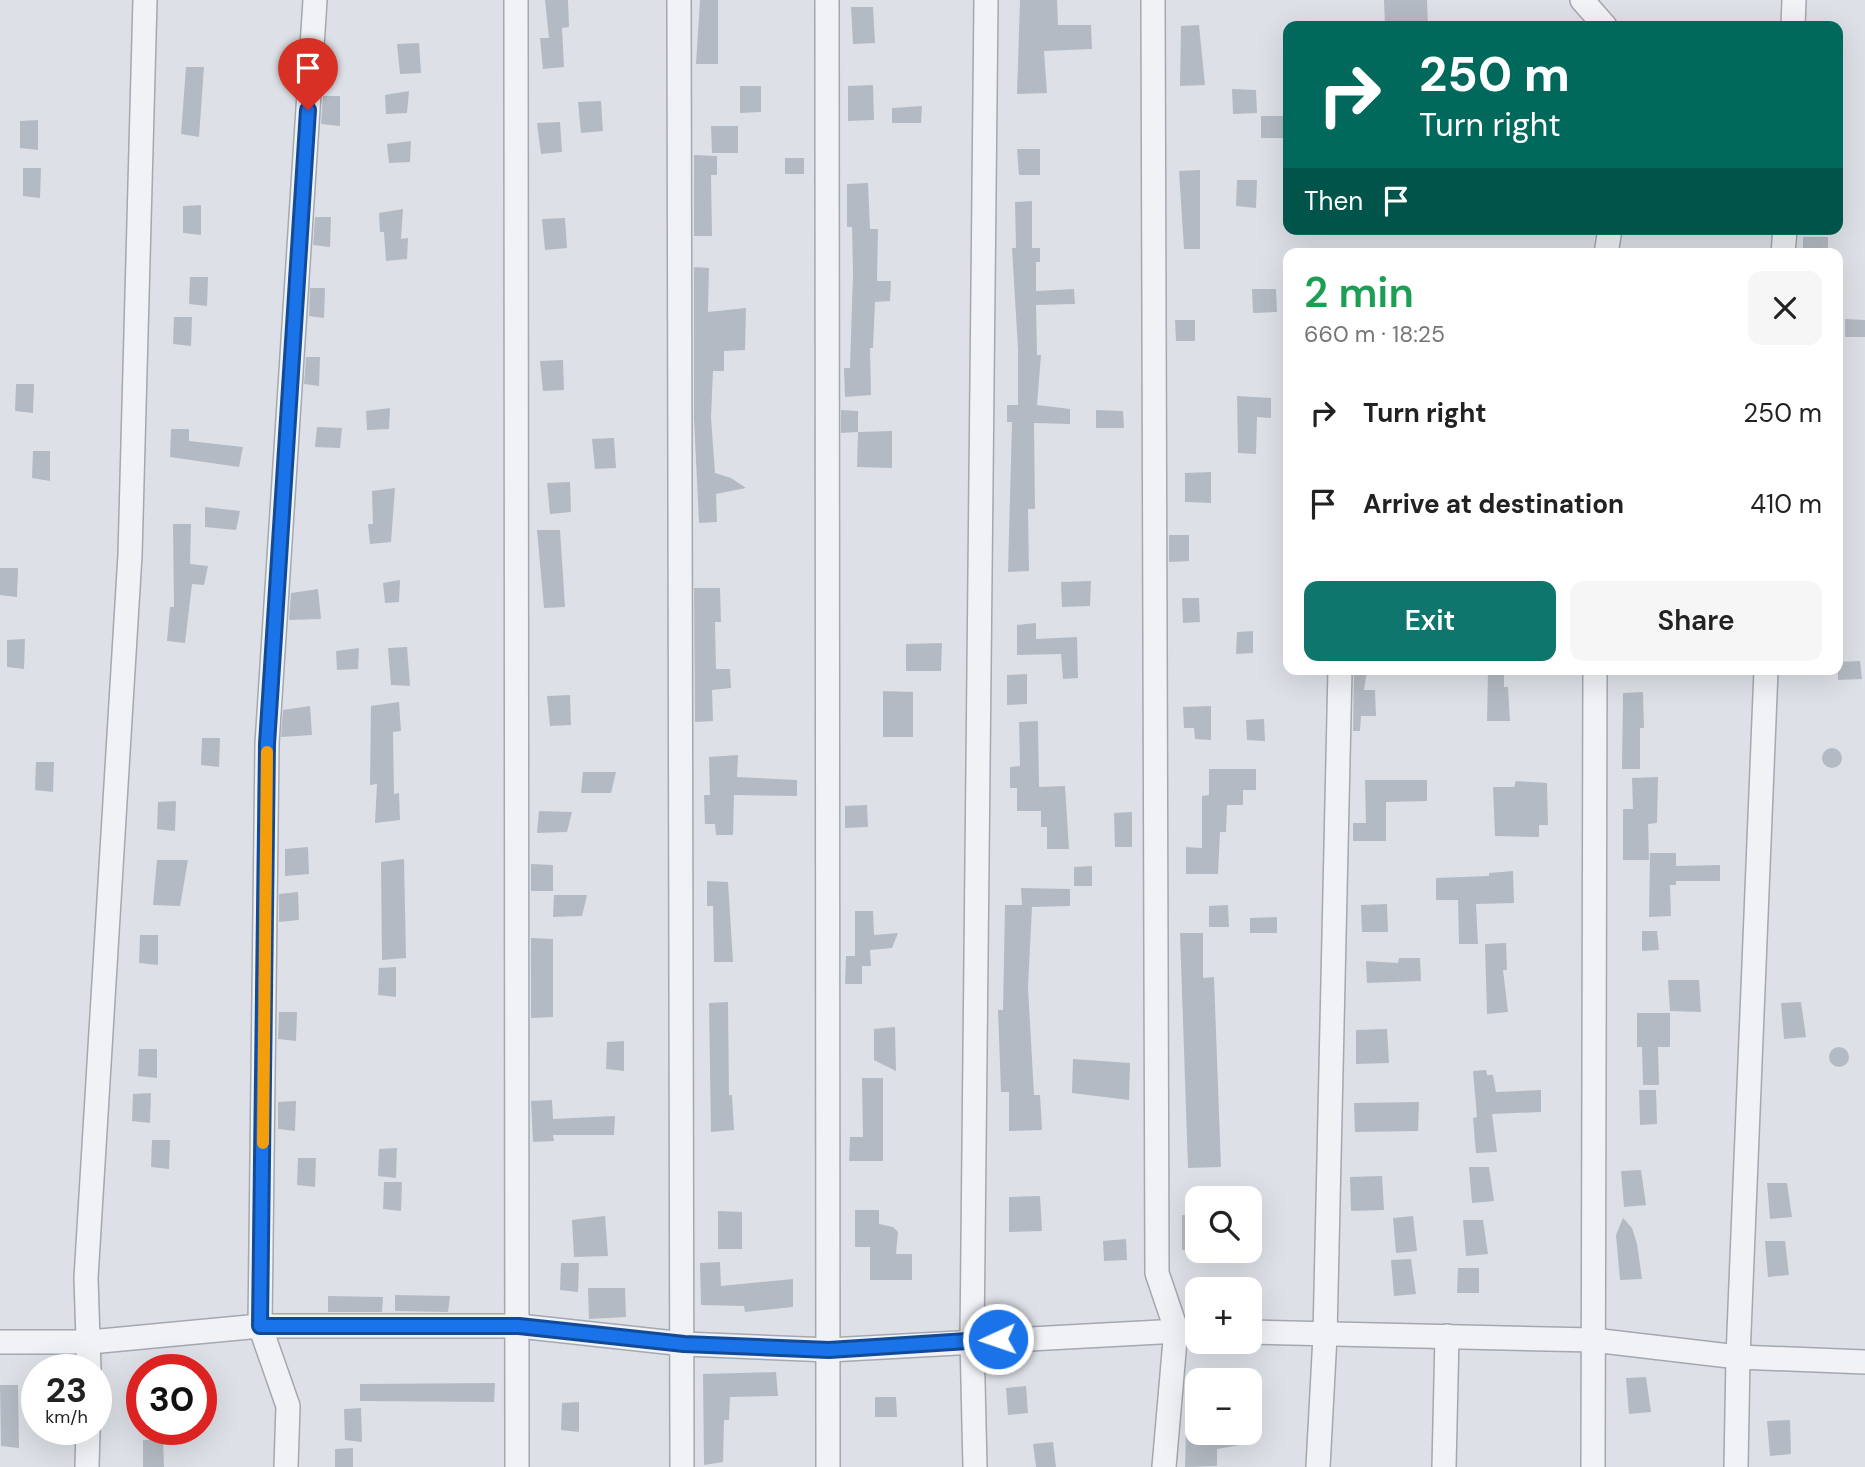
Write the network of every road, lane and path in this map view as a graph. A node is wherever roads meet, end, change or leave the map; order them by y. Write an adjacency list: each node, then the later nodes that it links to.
1 (145, 0): 26 (street)
2 (315, 0): 15 (street)
3 (516, 0): 16 (street)
4 (679, 0): 27 (street)
5 (827, 0): 28 (street)
6 (986, 0): 23 (street)
7 (1153, 0): 17 (street)
8 (1582, 0): 10 (street)
9 (1794, 0): 11 (street)
10 (1601, 21)
11 (1793, 21)
12 (1340, 675): 21 (street)
13 (1595, 675): 24 (street)
14 (1766, 675): 30 (street)
15 (260, 1326): 16 (street); 26 (street); 34 (street)
16 (519, 1326): 27 (street); 35 (street)
17 (1185, 1327)
18 (1185, 1329): 23 (street)
19 (1262, 1332): 21 (street)
20 (1185, 1335): 39 (street)
21 (1325, 1335): 22 (street); 40 (street)
22 (1447, 1336): 24 (street); 41 (street)
23 (972, 1340): 28 (street); 38 (street)
24 (1593, 1340): 30 (street); 42 (street)
25 (0, 1342): 26 (street)
26 (90, 1342): 29 (street)
27 (684, 1344): 28 (street); 36 (street)
28 (829, 1350): 37 (street)
29 (90, 1354)
30 (1738, 1357): 31 (street); 43 (street)
31 (1865, 1362)
32 (88, 1445): 33 (street)
33 (87, 1467)
34 (286, 1467)
35 (517, 1467)
36 (682, 1467)
37 (828, 1467)
38 (975, 1467)
39 (1164, 1467)
40 (1318, 1467)
41 (1444, 1467)
42 (1593, 1467)
43 (1736, 1467)

